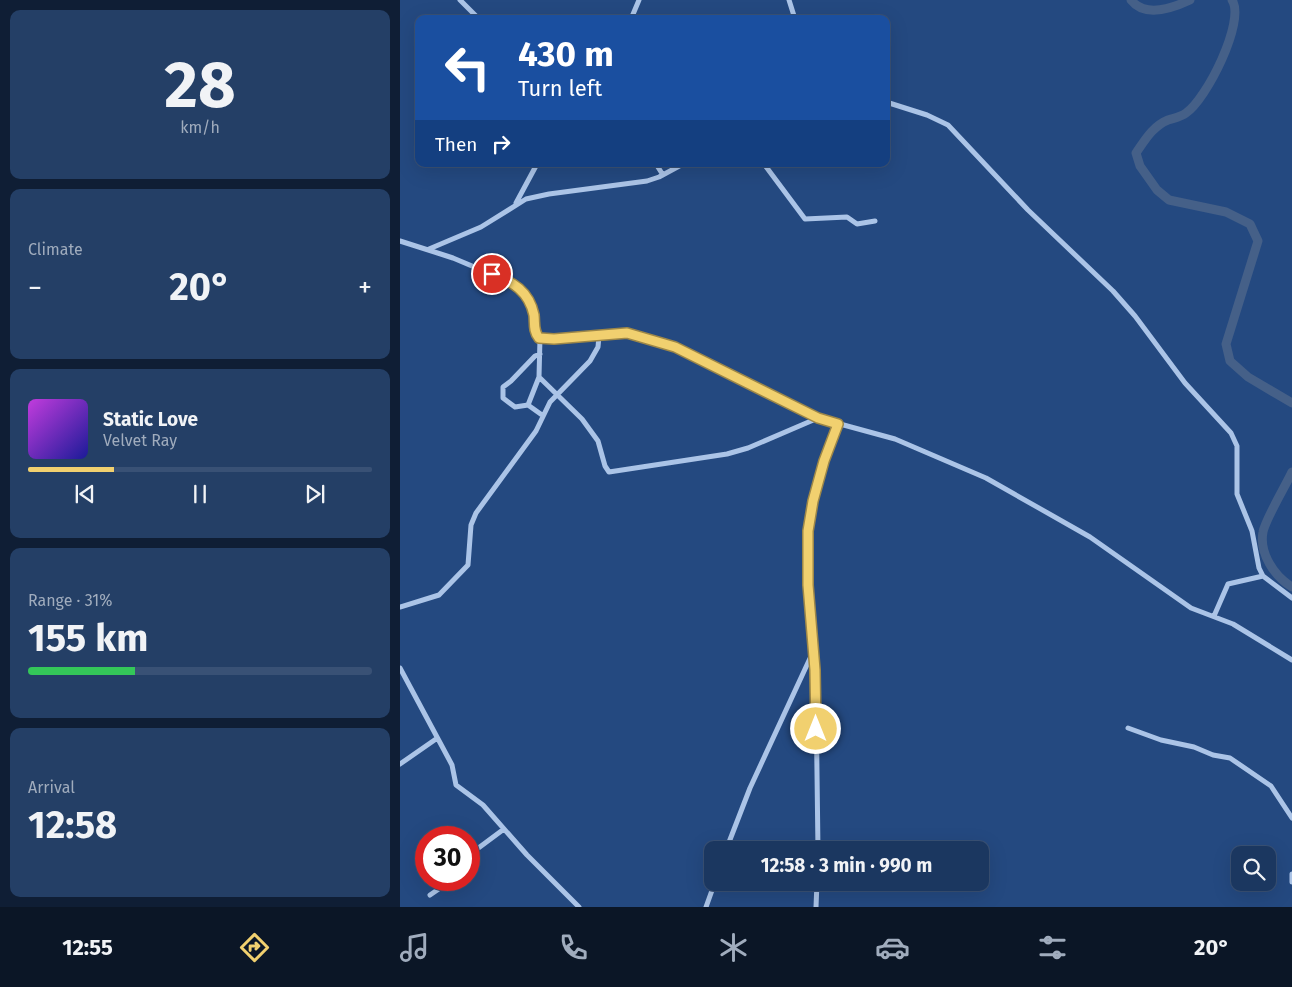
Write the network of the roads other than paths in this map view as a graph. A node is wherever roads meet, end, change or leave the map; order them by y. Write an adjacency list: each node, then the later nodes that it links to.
1 (460, 0): 4 (street)
2 (639, 0): 5 (street)
3 (789, 0): 6 (street)
4 (474, 15)
5 (633, 15)
6 (794, 15)
7 (890, 103): 26 (street)
8 (535, 167): 13 (street)
9 (658, 167): 12 (street)
10 (678, 167): 12 (street)
11 (766, 167): 14 (street)
12 (663, 175): 13 (street)
13 (515, 206): 16 (street)
14 (875, 221)
15 (400, 241): 16 (street)
16 (429, 249): 18 (street)
17 (598, 336): 18 (street); 21 (street); 24 (street)
18 (540, 338): 19 (street)
19 (540, 354): 20 (street); 22 (street)
20 (539, 377): 21 (street); 22 (street)
21 (558, 394): 23 (street); 24 (street)
22 (528, 405): 23 (street)
23 (542, 415): 28 (street)
24 (818, 418): 25 (street)
25 (838, 424): 29 (street); 30 (street)
26 (1263, 576): 27 (street); 29 (street)
27 (1292, 598)
28 (400, 607)
29 (1214, 616): 31 (street)
30 (813, 652): 38 (street); 39 (street)
31 (1292, 660)
32 (400, 668): 34 (street)
33 (1128, 728): 36 (street)
34 (436, 738): 35 (street); 37 (street)
35 (400, 764)
36 (1292, 818)
37 (504, 829): 40 (street); 47 (street)
38 (729, 841)
39 (818, 841)
40 (480, 847)
41 (1292, 874): 42 (street)
42 (1292, 882)
43 (436, 891): 46 (street)
44 (712, 891): 48 (street)
45 (817, 891): 49 (street)
46 (430, 895)
47 (579, 907)
48 (706, 907)
49 (816, 907)

